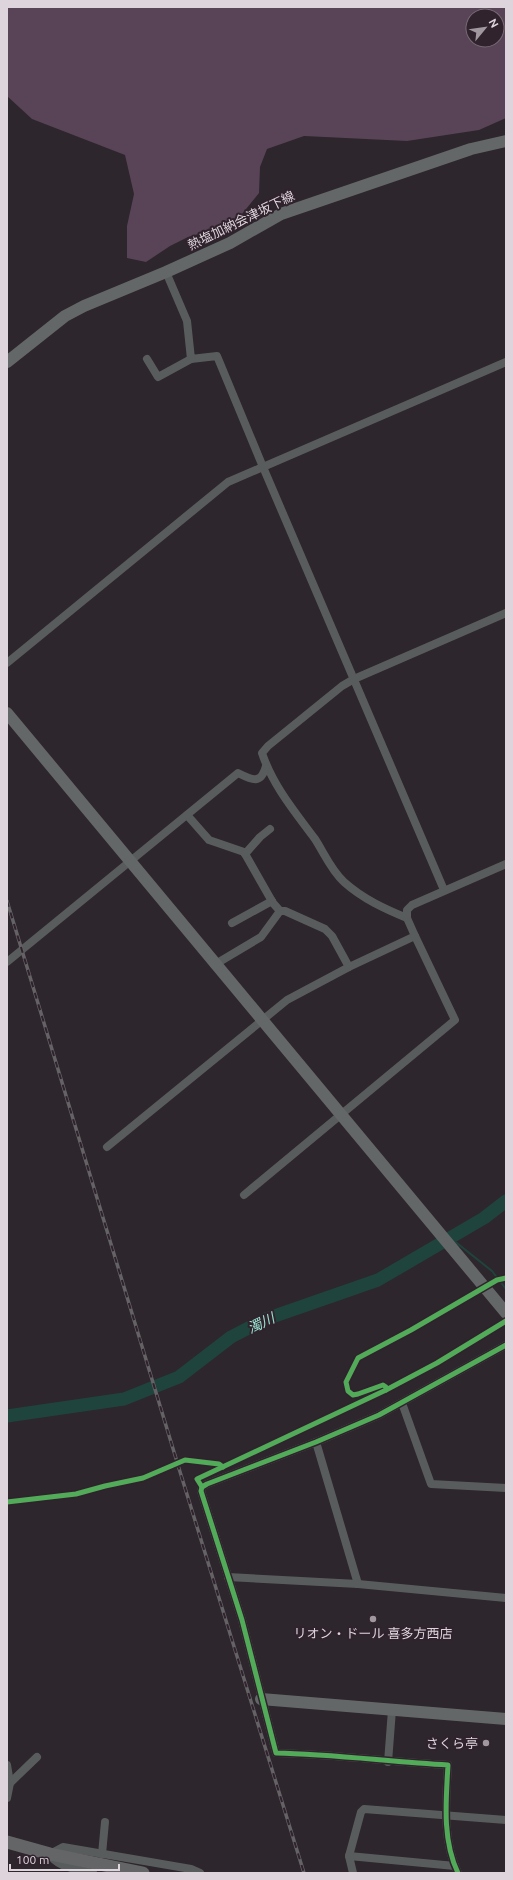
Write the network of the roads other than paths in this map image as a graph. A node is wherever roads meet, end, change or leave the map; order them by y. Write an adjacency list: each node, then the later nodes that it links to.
1 (506, 141): 2 (street, 熱塩加納会津坂下線)
2 (166, 272): 3 (street); 5 (street, 熱塩加納会津坂下線)
3 (191, 358): 4 (street); 7 (street)
4 (148, 359)
5 (7, 362)
6 (506, 362): 7 (street)
7 (262, 467): 9 (street); 10 (street)
8 (506, 613): 10 (street)
9 (7, 663)
10 (354, 679): 12 (street); 18 (street)
11 (7, 714): 16 (street)
12 (266, 766): 13 (street); 21 (street)
13 (187, 815): 15 (street); 16 (street)
14 (270, 829): 15 (street)
15 (245, 854): 19 (street)
16 (130, 862): 24 (street); 25 (street)
17 (506, 864): 18 (street)
18 (444, 890): 21 (street)
19 (272, 901): 20 (street); 22 (street)
20 (280, 911): 25 (street); 26 (street)
21 (408, 918): 23 (street)
22 (232, 923)
23 (415, 936): 26 (street); 28 (street)
24 (7, 962)
25 (214, 965): 27 (street)
26 (349, 967): 27 (street)
27 (262, 1021): 28 (street); 29 (street)
28 (340, 1114): 30 (street); 31 (street)
29 (107, 1147)
30 (244, 1195)
31 (505, 1312)
32 (506, 1345): 33 (street)
33 (402, 1403): 34 (street); 35 (street)
34 (316, 1442): 36 (street); 37 (street)
35 (506, 1488)
36 (228, 1577): 37 (street); 39 (street)
37 (358, 1584): 38 (street)
38 (506, 1598)
39 (261, 1699): 40 (street); 43 (street)
40 (392, 1710): 41 (street); 43 (street)
41 (506, 1719)
42 (37, 1757): 45 (street)
43 (388, 1762): 47 (street)
44 (7, 1765): 45 (street)
45 (10, 1784): 46 (street)
46 (7, 1798)
47 (445, 1815): 48 (street); 53 (street); 54 (street)
48 (506, 1820)
49 (105, 1822): 52 (street)
50 (7, 1842): 51 (main road)
51 (50, 1854): 52 (street); 55 (street); 56 (main road)
52 (102, 1854): 57 (street)
53 (349, 1856): 54 (street); 58 (street)
54 (457, 1870)
55 (93, 1873)
56 (143, 1873)
57 (200, 1873)
58 (353, 1873)

